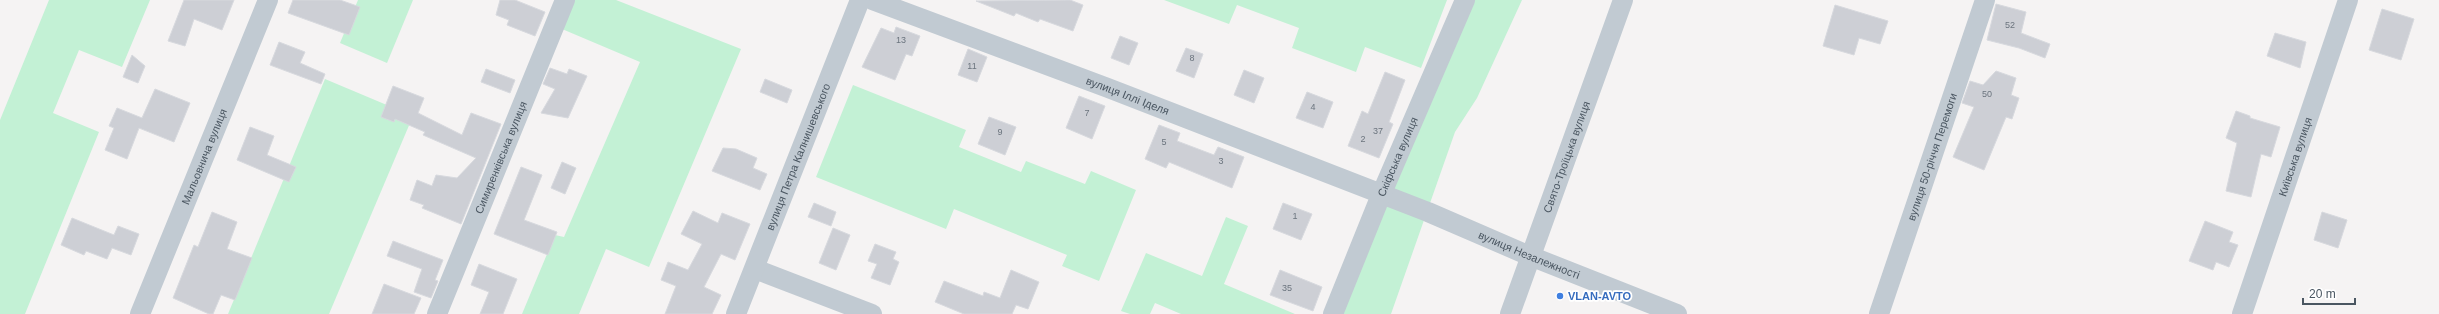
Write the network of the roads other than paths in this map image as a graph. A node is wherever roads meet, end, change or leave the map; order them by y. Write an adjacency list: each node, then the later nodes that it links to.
1 (268, 0): 12 (street, Мальовнича вулиця)
2 (564, 0): 13 (street, Симиренківська вулиця)
3 (860, 0): 11 (street, вулиця Петра Калнишевського)
4 (872, 0): 9 (street, вулиця Іллі Іделя)
5 (1465, 0): 9 (street, Скіфська вулиця)
6 (1623, 0): 10 (street, Свято-Троїцька вулиця)
7 (1985, 0): 19 (street, вулиця 50-річчя Перемоги)
8 (2348, 0): 20 (street, Київська вулиця)
9 (1381, 195): 10 (street, вулиця Незалежності); 16 (street, Скіфська вулиця)
10 (1530, 256): 17 (street, Свято-Троїцька вулиця); 18 (street, вулиця Незалежності)
11 (755, 269): 14 (street, вулиця Петра Калнишевського); 15 (street)
12 (140, 314)
13 (437, 314)
14 (736, 314)
15 (872, 314)
16 (1332, 314)
17 (1510, 314)
18 (1677, 314)
19 (1879, 314)
20 (2242, 314)

